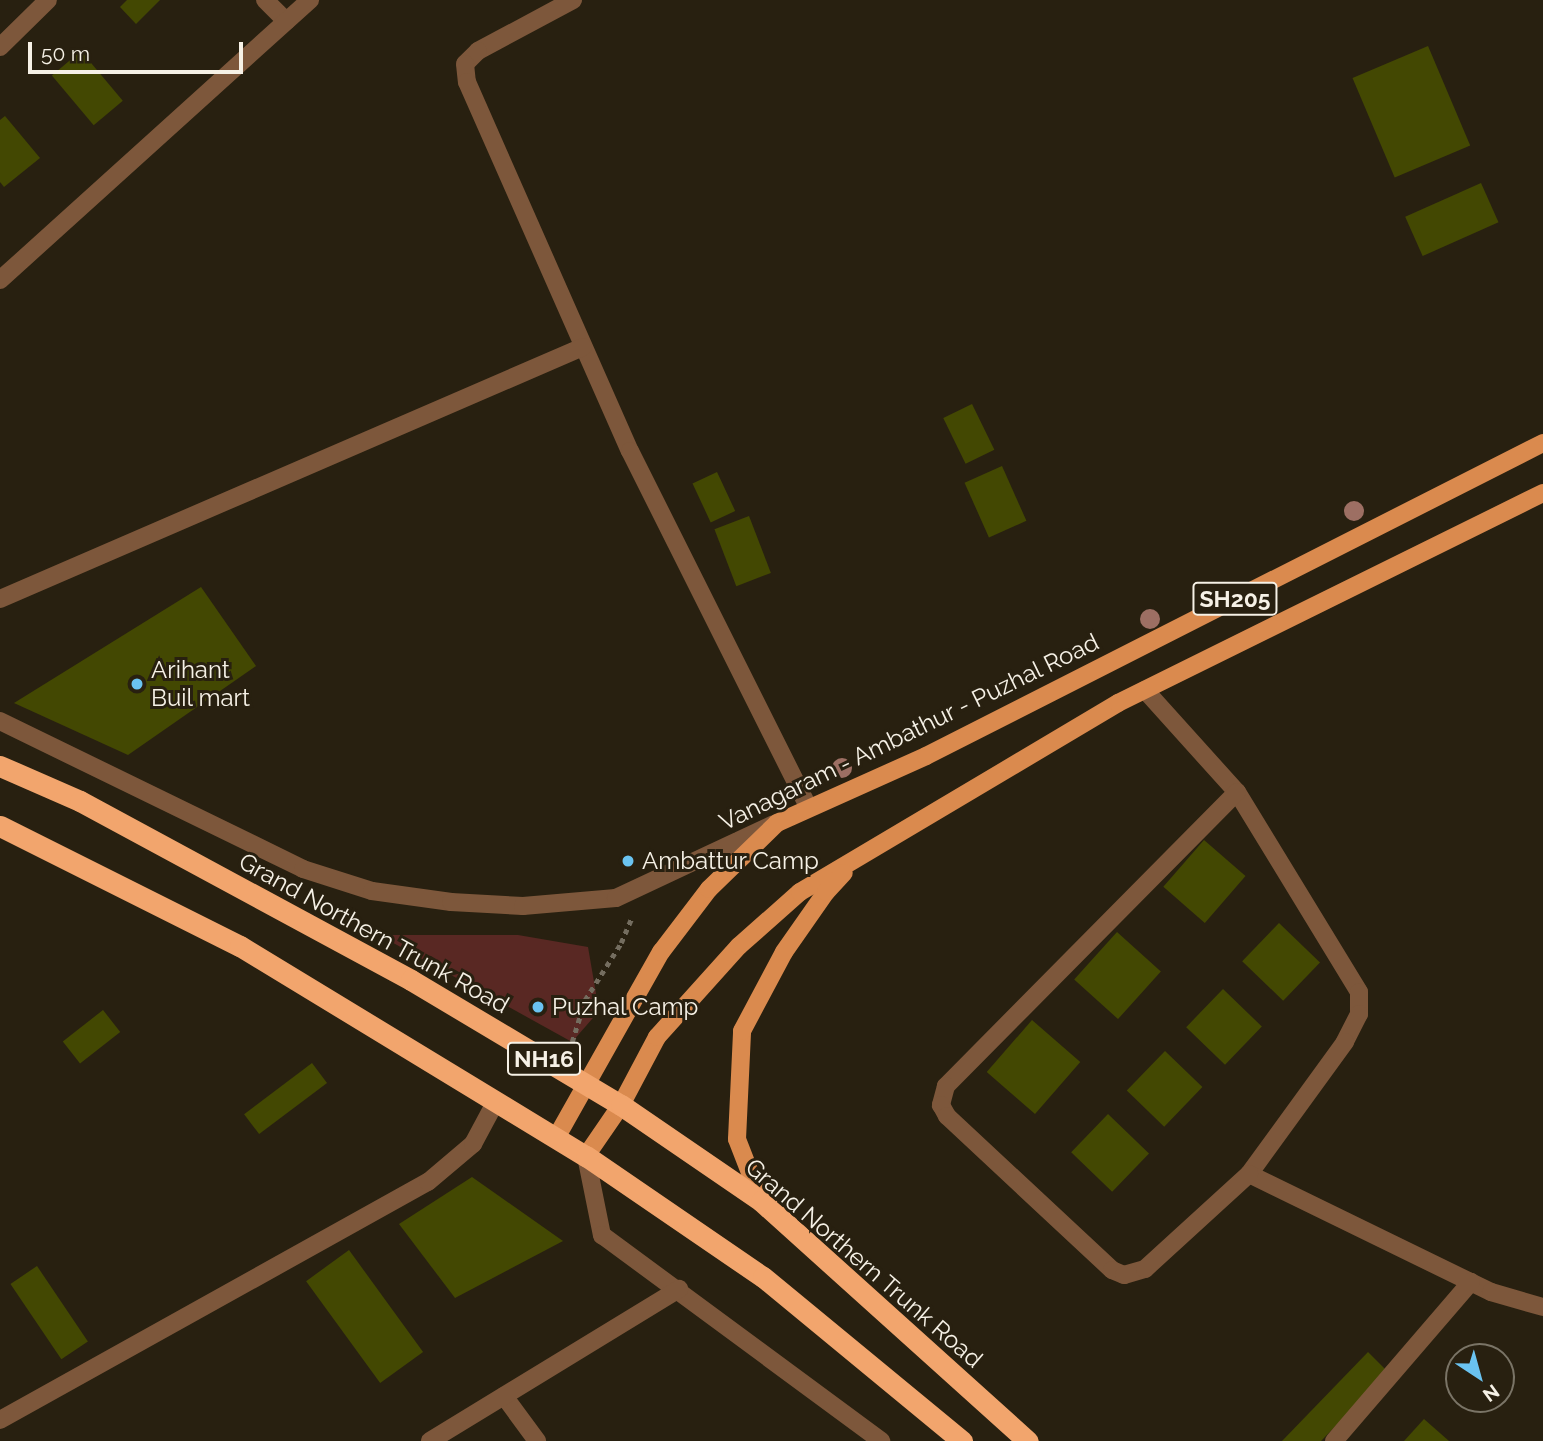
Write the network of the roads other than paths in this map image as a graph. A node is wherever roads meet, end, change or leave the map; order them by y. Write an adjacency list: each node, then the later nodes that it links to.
1 (48, 0): 6 (street)
2 (265, 0): 5 (street)
3 (310, 0): 5 (street)
4 (573, 0): 8 (street)
5 (286, 20): 7 (street)
6 (0, 47)
7 (0, 279)
8 (583, 347): 11 (street); 16 (street)
9 (1543, 443): 16 (main road, Vanagaram - Ambathur - Puzhal Road / SH205)
10 (1543, 493): 12 (main road)
11 (0, 598)
12 (1144, 690): 15 (street); 19 (main road)
13 (0, 721): 17 (street, Vanagaram - Ambathur - Puzhal Road / SH205)
14 (0, 766): 20 (highway, Grand Northern Trunk Road / NH16)
15 (1237, 792): 25 (street); 25 (street)
16 (809, 808): 17 (main road, Vanagaram - Ambathur - Puzhal Road / SH205)
17 (777, 823): 20 (main road)
18 (0, 826): 21 (highway, NH16)
19 (856, 860): 22 (main road); 26 (main road)
20 (588, 1085): 22 (highway, Grand Northern Trunk Road / NH16); 23 (main road)
21 (495, 1103): 23 (highway, NH16); 31 (street)
22 (621, 1105): 24 (main road); 26 (highway, Grand Northern Trunk Road / NH16)
23 (556, 1138): 24 (highway, NH16)
24 (586, 1156): 28 (street); 35 (highway, NH16)
25 (1249, 1174): 27 (street)
26 (761, 1201): 36 (highway, Grand Northern Trunk Road / NH16)
27 (1471, 1282): 29 (street); 37 (street)
28 (679, 1289): 30 (street); 34 (street)
29 (1543, 1307)
30 (504, 1396): 32 (street); 33 (street)
31 (0, 1420)
32 (430, 1441)
33 (537, 1441)
34 (881, 1441)
35 (962, 1441)
36 (1028, 1441)
37 (1334, 1441)

